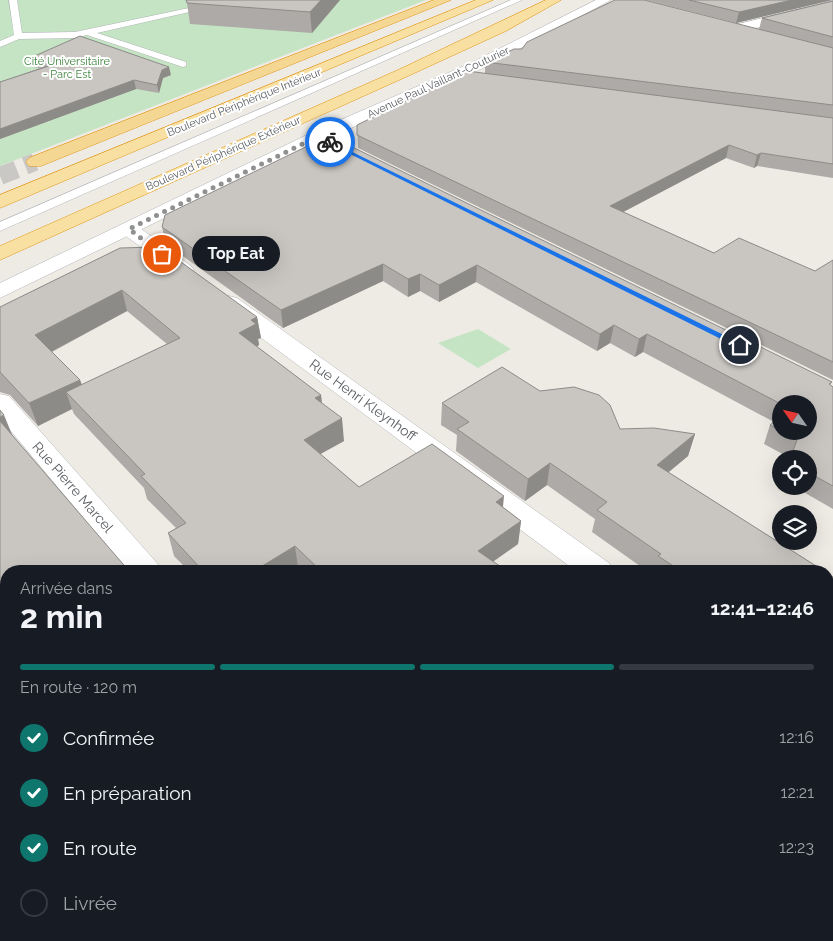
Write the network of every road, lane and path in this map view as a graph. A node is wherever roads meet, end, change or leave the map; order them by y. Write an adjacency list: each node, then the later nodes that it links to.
1 (13, 0): 11 (lane)
2 (238, 0): 10 (lane)
3 (447, 0): 17 (highway)
4 (487, 0): 18 (highway, Boulevard Périphérique Intérieur)
5 (518, 0): 19 (lane)
6 (562, 0): 8 (highway, Boulevard Périphérique Extérieur)
7 (605, 0): 15 (street, Avenue Paul Vaillant-Couturier)
8 (548, 4): 21 (highway, Boulevard Périphérique Extérieur)
9 (833, 5): 12 (street)
10 (88, 32): 11 (lane); 14 (lane)
11 (18, 36): 13 (lane)
12 (762, 36)
13 (0, 44)
14 (183, 64)
15 (456, 76): 16 (street); 20 (street, Avenue Paul Vaillant-Couturier)
16 (482, 80)
17 (35, 162)
18 (0, 202)
19 (0, 227)
20 (129, 229): 22 (street, Avenue Paul Vaillant-Couturier); 25 (street, Rue Henri Kleynhoff)
21 (0, 254)
22 (0, 291)
23 (0, 402): 24 (street, Rue Pierre Marcel)
24 (141, 565)
25 (590, 565)

